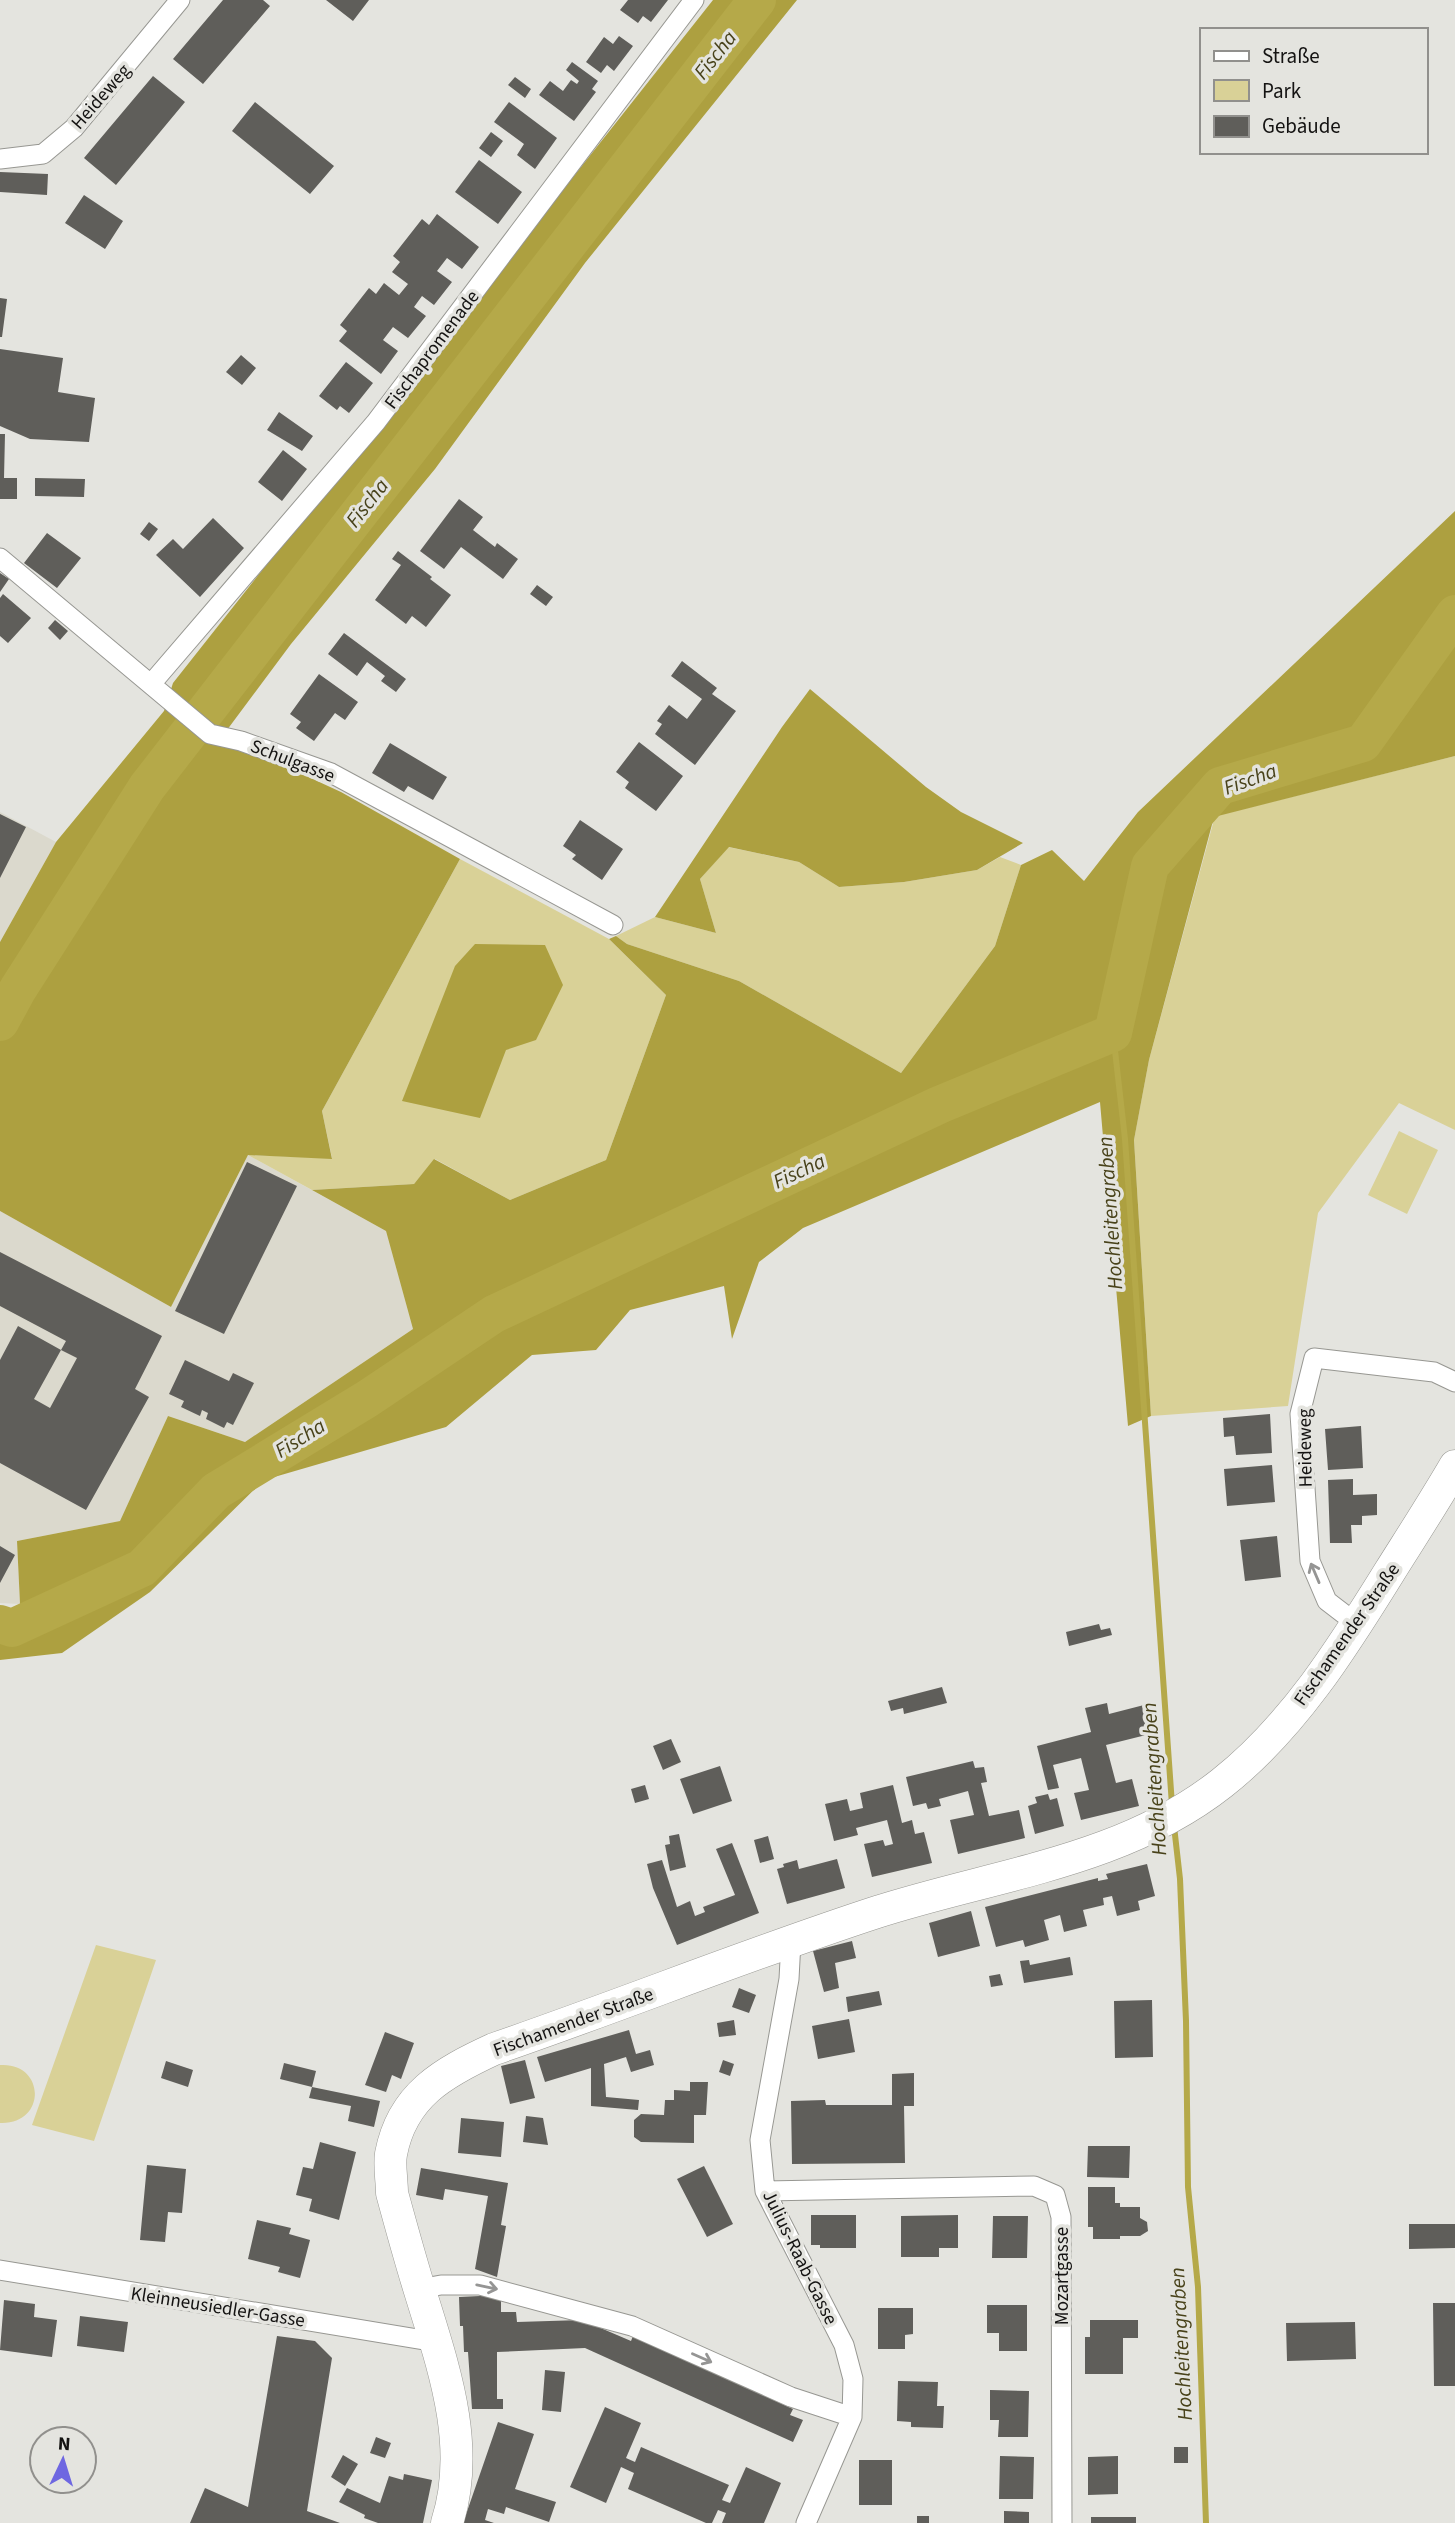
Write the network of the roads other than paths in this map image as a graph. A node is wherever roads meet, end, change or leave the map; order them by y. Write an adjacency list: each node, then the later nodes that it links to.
1 (180, 0): 3 (street, Heideweg)
2 (694, 0): 5 (street, Fischapromenade)
3 (0, 159)
4 (0, 558): 5 (street, Schulgasse)
5 (151, 684): 6 (street, Schulgasse)
6 (613, 925)
7 (1455, 1382): 9 (street, Heideweg, one-way to 7)
8 (1455, 1466): 9 (main road, Fischamender Straße)
9 (1357, 1624): 10 (main road, Fischamender Straße)
10 (791, 1941): 11 (street, Julius-Raab-Gasse); 13 (main road, Fischamender Straße)
11 (765, 2191): 15 (street, Julius-Raab-Gasse); 18 (street, Mozartgasse)
12 (0, 2270): 14 (street, Kleinneusiedler-Gasse)
13 (419, 2289): 14 (main road, Fischamender Straße); 15 (street, one-way to 15)
14 (436, 2342): 16 (main road, Fischamender Straße)
15 (852, 2417): 17 (street, Julius-Raab-Gasse)
16 (447, 2523)
17 (806, 2523)
18 (1062, 2523)

